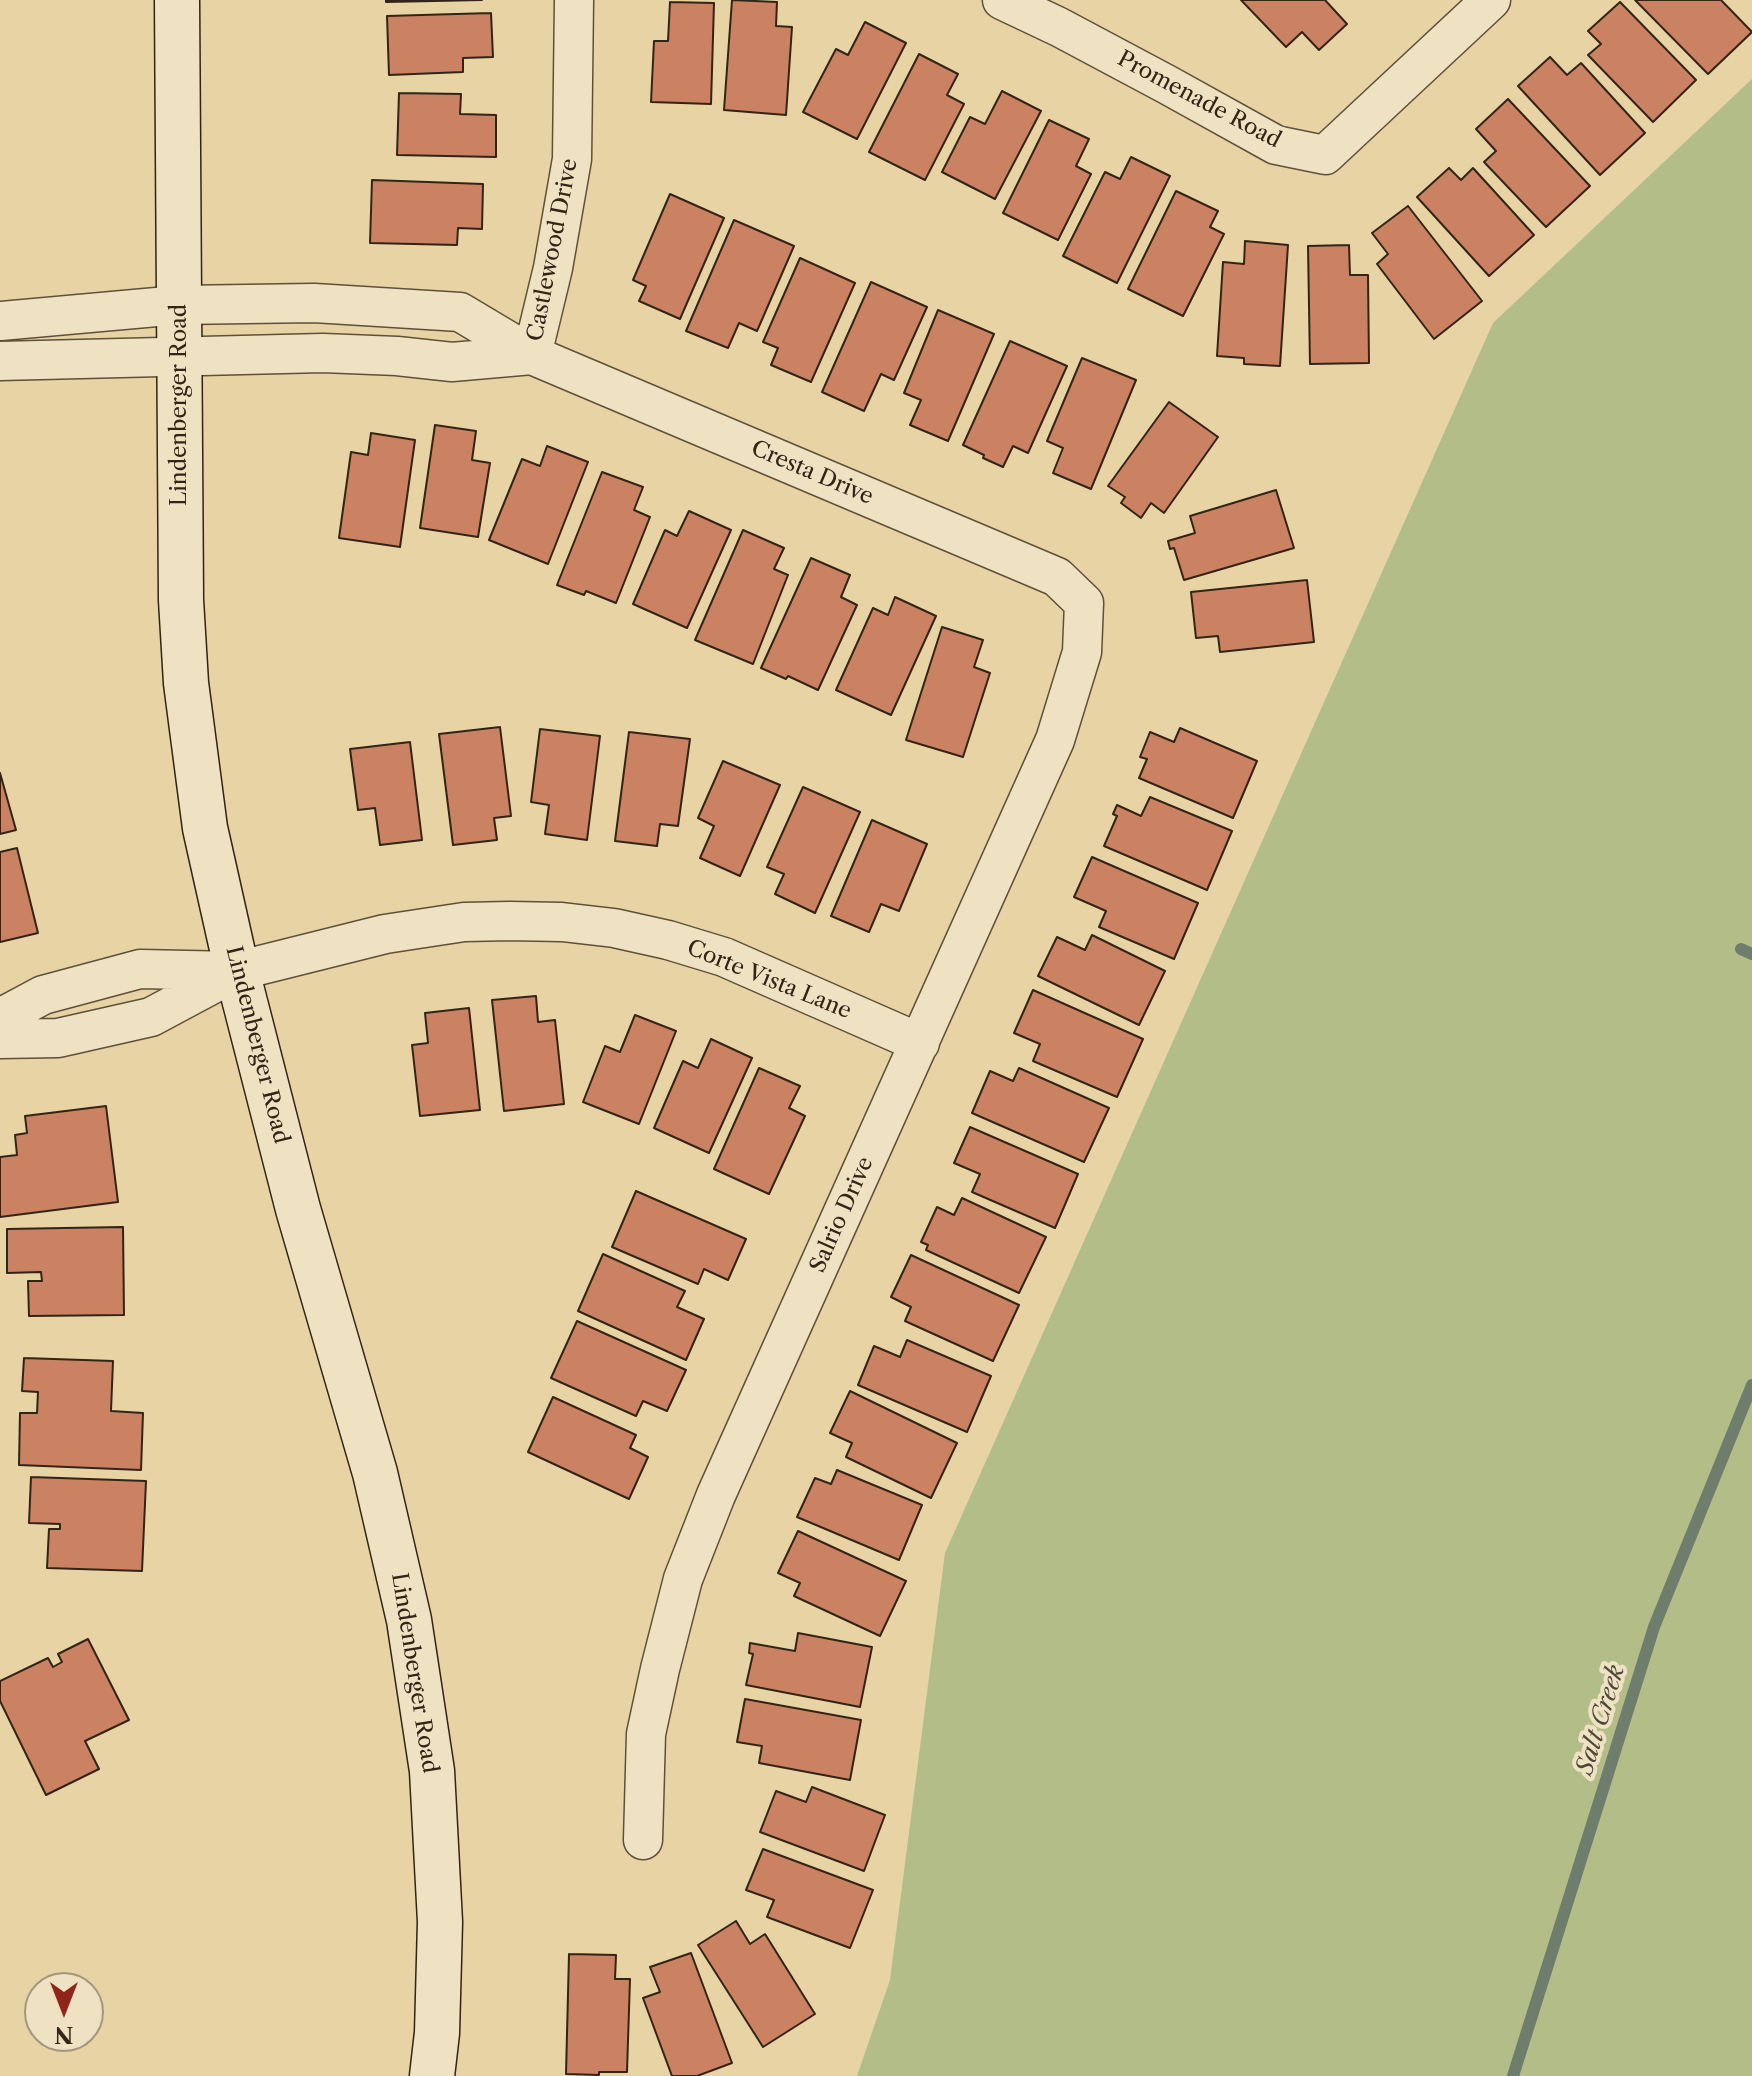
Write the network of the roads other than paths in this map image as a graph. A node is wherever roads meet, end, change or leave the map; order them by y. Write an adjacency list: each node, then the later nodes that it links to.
1 (177, 0): 5 (street, Lindenberger Road)
2 (574, 0): 7 (street, Castlewood Drive)
3 (1002, 0): 4 (street, Promenade Road)
4 (1491, 0)
5 (179, 305): 6 (street, Cresta Drive); 7 (street, Cresta Drive); 8 (street, Lindenberger Road)
6 (0, 321)
7 (532, 355): 8 (street, Cresta Drive); 10 (street, Cresta Drive)
8 (179, 356): 9 (street, Cresta Drive); 11 (street, Lindenberger Road)
9 (0, 361)
10 (1084, 603): 14 (street, Salrio Drive)
11 (237, 971): 12 (street); 13 (street); 14 (street, Corte Vista Lane); 16 (street, Lindenberger Road)
12 (0, 1018)
13 (0, 1039)
14 (920, 1043): 15 (street, Salrio Drive)
15 (643, 1840)
16 (432, 2076)

